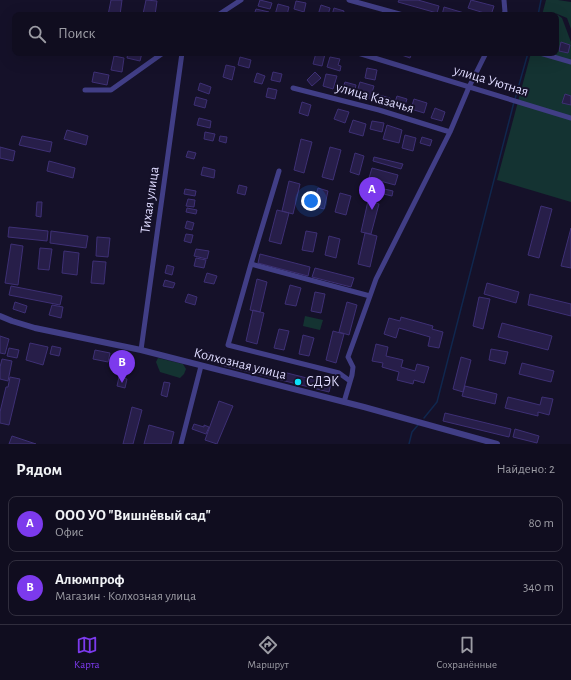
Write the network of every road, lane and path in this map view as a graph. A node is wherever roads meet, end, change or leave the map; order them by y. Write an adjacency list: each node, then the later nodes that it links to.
1 (241, 0): 4 (street)
2 (349, 0): 5 (street)
3 (504, 0): 6 (street)
4 (223, 12)
5 (392, 12)
6 (505, 12)
7 (159, 56): 15 (street)
8 (182, 56): 22 (street, Тихая улица)
9 (368, 56): 13 (street, улица Уютная)
10 (484, 56): 13 (street)
11 (550, 56): 12 (street)
12 (571, 62)
13 (469, 87): 16 (street, улица Уютная); 17 (street)
14 (293, 88): 17 (street, улица Казачья)
15 (85, 90)
16 (571, 118)
17 (450, 132): 20 (street)
18 (279, 171): 19 (street)
19 (251, 264): 20 (street); 24 (street)
20 (370, 296): 24 (street)
21 (0, 316): 22 (street, Колхозная улица)
22 (141, 350): 23 (street, Колхозная улица)
23 (201, 366): 25 (street, Колхозная улица); 26 (street)
24 (350, 381): 25 (street)
25 (344, 402): 27 (street, Колхозная улица)
26 (181, 444)
27 (497, 444)

